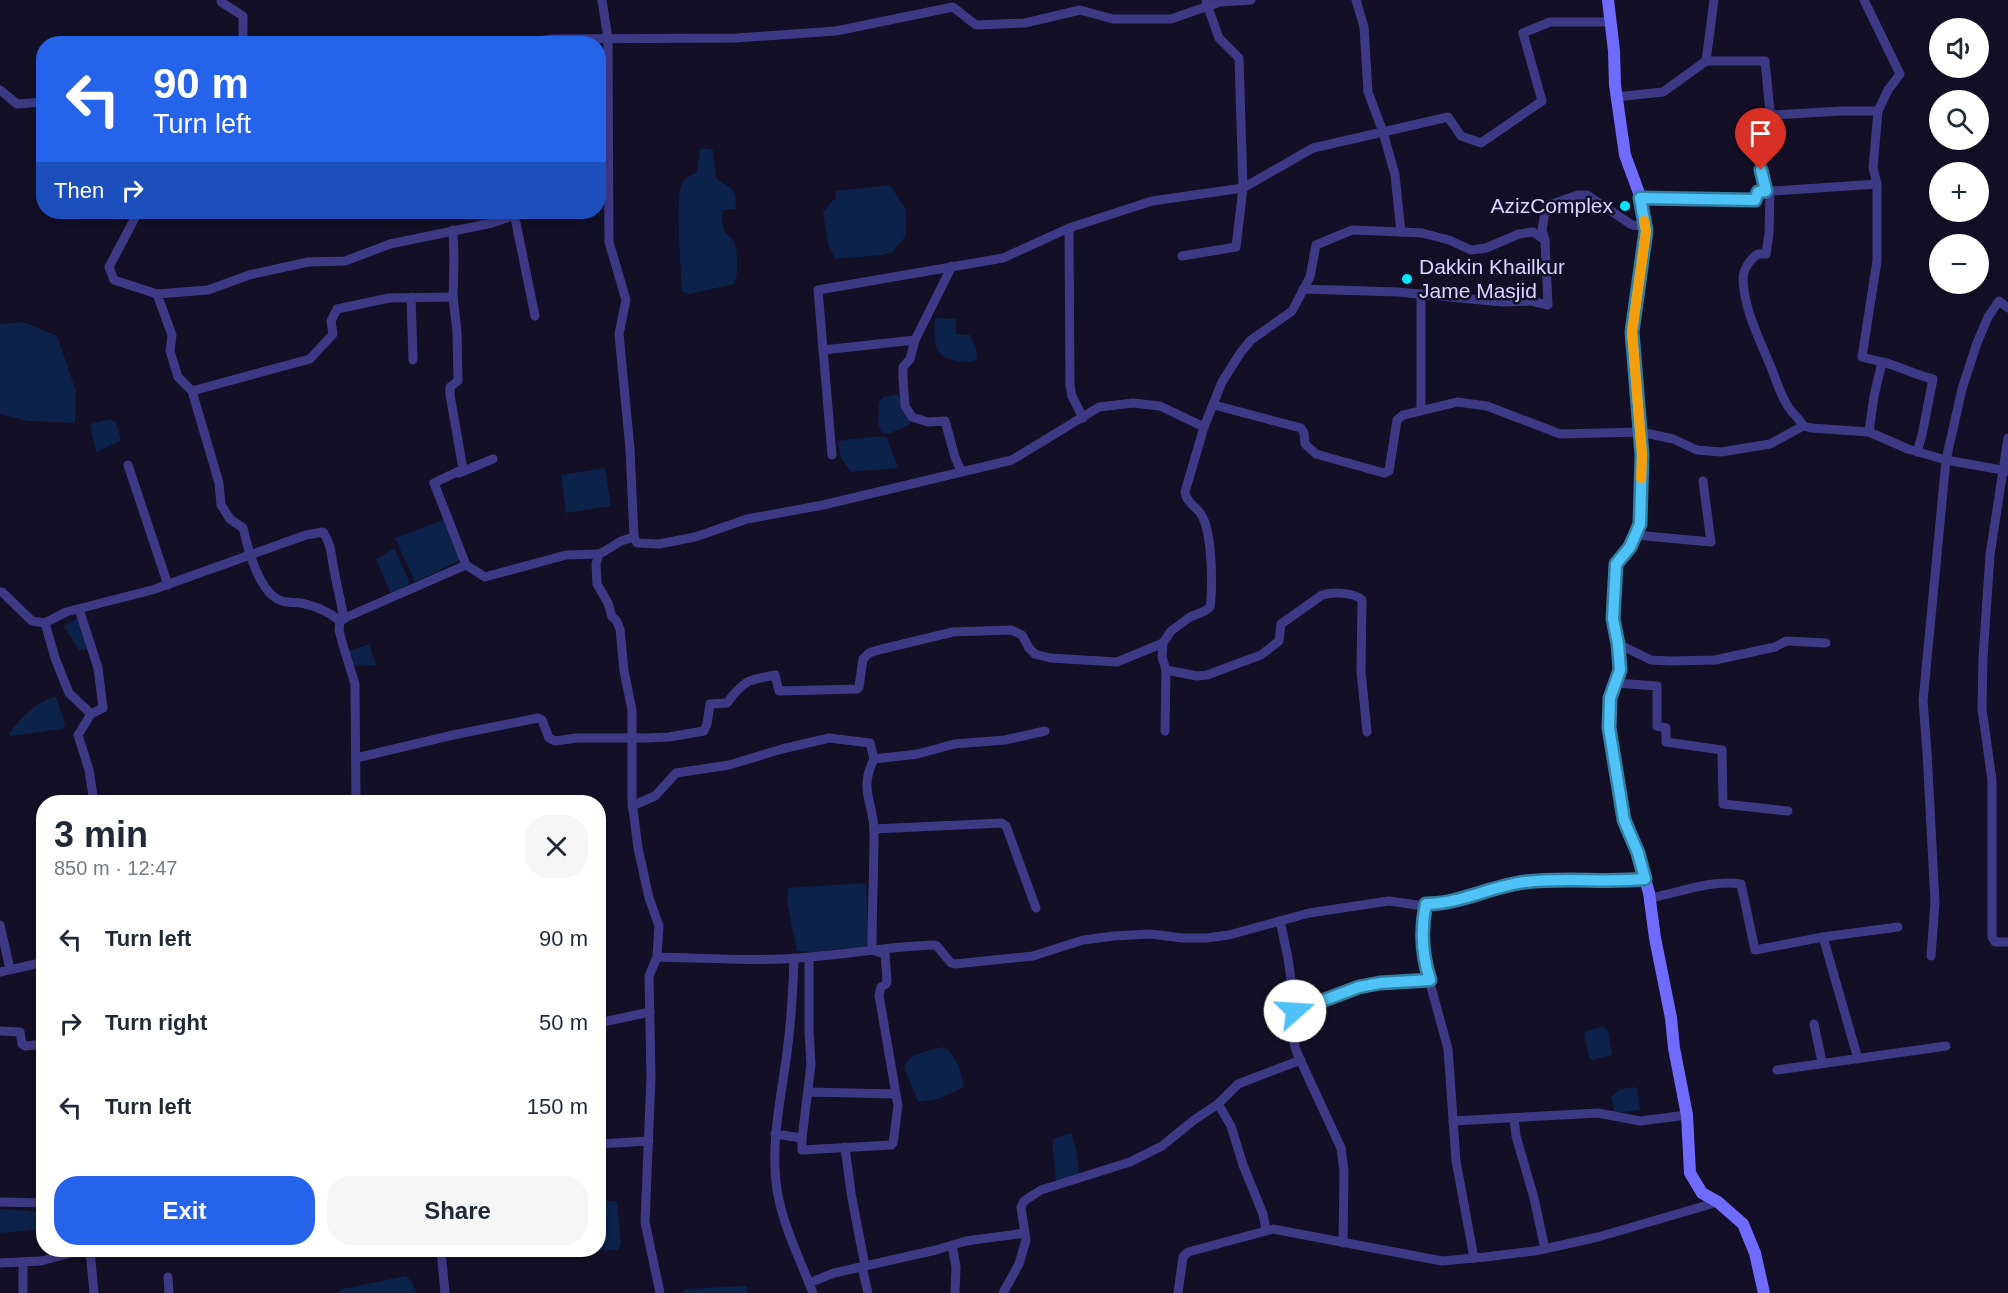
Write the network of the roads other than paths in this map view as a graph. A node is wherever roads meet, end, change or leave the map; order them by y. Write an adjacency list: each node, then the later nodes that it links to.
1 (221, 0): 11 (street)
2 (602, 0): 12 (street)
3 (1251, 0): 9 (street)
4 (1356, 0): 20 (street)
5 (1608, 0): 10 (street)
6 (1714, 0): 13 (street)
7 (1864, 0): 18 (street)
8 (954, 3): 9 (street); 12 (street)
9 (1207, 3): 22 (street)
10 (1610, 22): 15 (street); 20 (street)
11 (243, 36)
12 (608, 39): 16 (street)
13 (1706, 61): 15 (street); 19 (street)
14 (0, 90): 17 (street)
15 (1617, 97): 24 (street)
16 (606, 102)
17 (36, 103)
18 (1878, 111): 19 (street); 21 (street)
19 (1770, 112): 23 (street)
20 (1383, 132): 22 (street); 32 (street)
21 (1877, 184): 23 (street); 46 (street)
22 (1243, 188): 29 (street); 34 (street)
23 (1768, 190): 24 (street); 51 (street)
24 (1640, 198): 31 (street)
25 (134, 219): 37 (street)
26 (502, 219): 30 (street)
27 (514, 219): 42 (street)
28 (606, 219): 66 (street)
29 (1069, 228): 35 (street); 50 (street)
30 (453, 230): 37 (street); 40 (street)
31 (1646, 231): 33 (street); 53 (street)
32 (1401, 232): 33 (street); 36 (street)
33 (1545, 240): 38 (street)
34 (1182, 256)
35 (952, 266): 43 (street); 44 (street)
36 (1303, 289): 38 (street); 48 (street)
37 (157, 294): 47 (street)
38 (1421, 294): 49 (street)
39 (411, 297): 40 (street); 45 (street); 47 (street)
40 (453, 297): 64 (street)
41 (2008, 308): 59 (street)
42 (535, 316)
43 (915, 340): 44 (street); 62 (street)
44 (823, 350): 57 (street)
45 (413, 360)
46 (1882, 362): 54 (street); 56 (street)
47 (192, 391): 68 (street)
48 (1214, 405): 49 (street); 52 (street)
49 (1421, 410): 53 (street)
50 (1083, 418): 52 (street); 62 (street)
51 (1803, 426): 53 (street); 54 (street)
52 (1204, 427): 75 (street)
53 (1641, 432): 65 (street)
54 (1869, 432): 56 (street)
55 (2008, 438): 61 (street)
56 (1917, 452): 59 (street)
57 (832, 455)
58 (493, 459): 64 (street)
59 (1946, 460): 61 (street); 102 (street)
60 (128, 465): 70 (street)
61 (2006, 470): 100 (street)
62 (961, 471): 66 (street)
63 (1702, 481): 65 (street)
64 (434, 483): 69 (street)
65 (1635, 535): 77 (street)
66 (634, 537): 67 (street)
67 (599, 554): 69 (street); 84 (street)
68 (249, 556): 70 (street); 73 (street); 73 (street)
69 (466, 565): 73 (street)
70 (168, 585): 72 (street)
71 (0, 592): 74 (street)
72 (79, 609): 74 (street); 80 (street)
73 (342, 620): 85 (street)
74 (45, 624): 80 (street)
75 (1163, 643): 78 (street); 84 (street)
76 (1826, 643): 77 (street)
77 (1618, 644): 79 (street)
78 (1166, 670): 82 (street); 83 (street)
79 (1616, 683): 90 (street); 92 (street)
80 (91, 714): 87 (street)
81 (1045, 731): 86 (street)
82 (1165, 731)
83 (1367, 732)
84 (632, 738): 85 (street); 89 (street)
85 (356, 758): 88 (street)
86 (874, 759): 89 (street); 91 (street)
87 (93, 795)
88 (356, 795)
89 (632, 806): 103 (street)
90 (1788, 812)
91 (874, 829): 95 (street); 101 (street)
92 (1645, 879): 93 (street); 94 (street)
93 (1650, 898): 99 (street); 124 (street)
94 (1426, 904): 96 (street); 109 (street)
95 (1036, 908)
96 (1280, 921): 101 (street); 110 (street)
97 (0, 924): 107 (street)
98 (1898, 927): 99 (street)
99 (1823, 937): 117 (street)
100 (2008, 942)
101 (869, 950): 104 (street); 122 (street)
102 (1931, 956)
103 (657, 957): 105 (street); 111 (street)
104 (808, 957): 105 (street); 121 (street)
105 (794, 958): 127 (street)
106 (36, 964): 107 (street)
107 (10, 969): 108 (street)
108 (0, 972)
109 (1430, 980): 110 (street); 126 (street)
110 (1295, 1011): 118 (street)
111 (650, 1012): 112 (street); 129 (street)
112 (606, 1021)
113 (1814, 1024): 119 (street)
114 (0, 1031): 115 (street)
115 (36, 1045)
116 (1946, 1046): 117 (street)
117 (1858, 1059): 119 (street)
118 (1301, 1060): 123 (street); 137 (street)
119 (1822, 1062): 120 (street)
120 (1777, 1070)
121 (808, 1092): 122 (street); 128 (street)
122 (896, 1094): 131 (street)
123 (1218, 1104): 135 (street); 136 (street)
124 (1687, 1115): 125 (street); 133 (street)
125 (1514, 1118): 126 (street); 139 (street)
126 (1453, 1121): 143 (street)
127 (775, 1134): 128 (street); 148 (street)
128 (802, 1138): 131 (street)
129 (649, 1141): 130 (street); 153 (street)
130 (606, 1144)
131 (845, 1147): 146 (street)
132 (0, 1202): 134 (street)
133 (1718, 1202): 139 (street); 159 (street)
134 (36, 1203)
135 (1266, 1230): 137 (street); 158 (street)
136 (1025, 1233): 138 (street); 157 (street)
137 (1343, 1243): 143 (street)
138 (952, 1245): 146 (street); 156 (street)
139 (1545, 1249): 143 (street)
140 (56, 1257): 144 (street)
141 (91, 1257): 150 (street)
142 (442, 1257): 152 (street)
143 (1474, 1258)
144 (23, 1262): 145 (street); 149 (street)
145 (0, 1263)
146 (864, 1267): 148 (street); 155 (street)
147 (168, 1277): 151 (street)
148 (809, 1283): 154 (street)
149 (23, 1293)
150 (94, 1293)
151 (169, 1293)
152 (445, 1293)
153 (660, 1293)
154 (813, 1293)
155 (868, 1293)
156 (955, 1293)
157 (1003, 1293)
158 (1178, 1293)
159 (1764, 1293)

